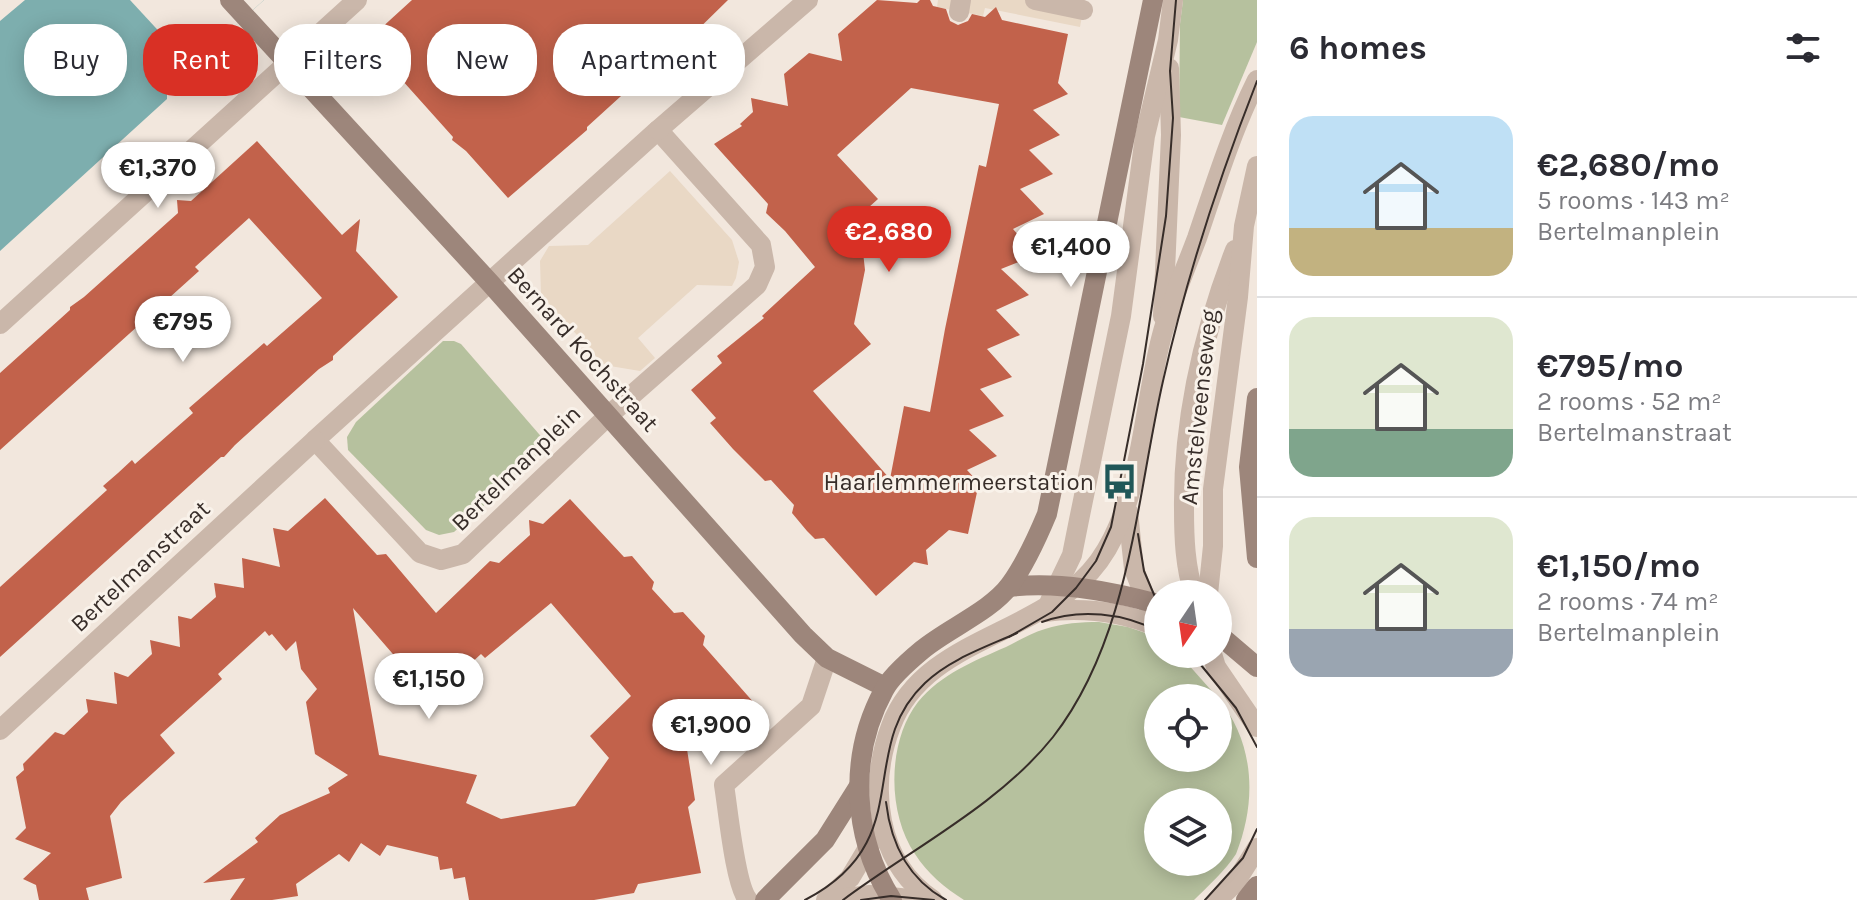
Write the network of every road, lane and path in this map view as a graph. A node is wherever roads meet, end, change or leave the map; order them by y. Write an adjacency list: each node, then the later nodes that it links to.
1 (230, 0): 10 (main road, Bernard Kochstraat)
2 (357, 0): 8 (street)
3 (808, 0): 14 (street)
4 (1035, 0): 7 (street)
5 (1153, 0): 28 (main road)
6 (1173, 0): 9 (street, Amstelveenseweg)
7 (1083, 10)
8 (330, 24)
9 (1168, 40): 19 (street, Amstelveenseweg); 29 (street, Amstelveenseweg)
10 (274, 48)
11 (274, 74): 18 (street)
12 (1257, 80): 19 (street, Amstelveenseweg)
13 (318, 96): 17 (main road, Bernard Kochstraat)
14 (658, 130): 17 (street); 21 (street, Bertelmanplein)
15 (1257, 166): 16 (street, Amstelveenseweg)
16 (1244, 226): 25 (street, Amstelveenseweg); 26 (street, Amstelveenseweg)
17 (491, 284): 21 (main road, Bernard Kochstraat); 22 (street)
18 (0, 324)
19 (1162, 334): 23 (street, Amstelveenseweg)
20 (1257, 398): 24 (main road)
21 (608, 416): 22 (street, Bertelmanplein); 34 (main road, Bernard Kochstraat)
22 (315, 440): 39 (street, Bertelmanstraat)
23 (1128, 500): 27 (street, Amstelveenseweg); 29 (street, Amstelveenseweg)
24 (1257, 558)
25 (1191, 580)
26 (1209, 580)
27 (1144, 585)
28 (1009, 587): 29 (main road); 37 (main road)
29 (1067, 587): 30 (main road); 31 (street, Amstelveenseweg)
30 (1144, 601)
31 (1040, 613): 32 (street, Amstelveenseweg); 41 (street, Amstelveenseweg)
32 (1144, 623)
33 (1232, 646): 35 (main road)
34 (827, 658): 37 (main road, Bernard Kochstraat); 46 (street)
35 (1257, 667)
36 (1217, 668): 38 (street)
37 (885, 687): 40 (main road)
38 (1257, 727)
39 (0, 730)
40 (859, 786): 43 (main road); 47 (main road)
41 (881, 820): 43 (street); 50 (street, Amstelveenseweg)
42 (1257, 848): 51 (street)
43 (868, 852): 45 (main road); 48 (street)
44 (1257, 886): 52 (main road)
45 (890, 898): 48 (street); 49 (street)
46 (748, 900)
47 (765, 900)
48 (829, 900)
49 (920, 900)
50 (933, 900)
51 (1217, 900)
52 (1246, 900)

